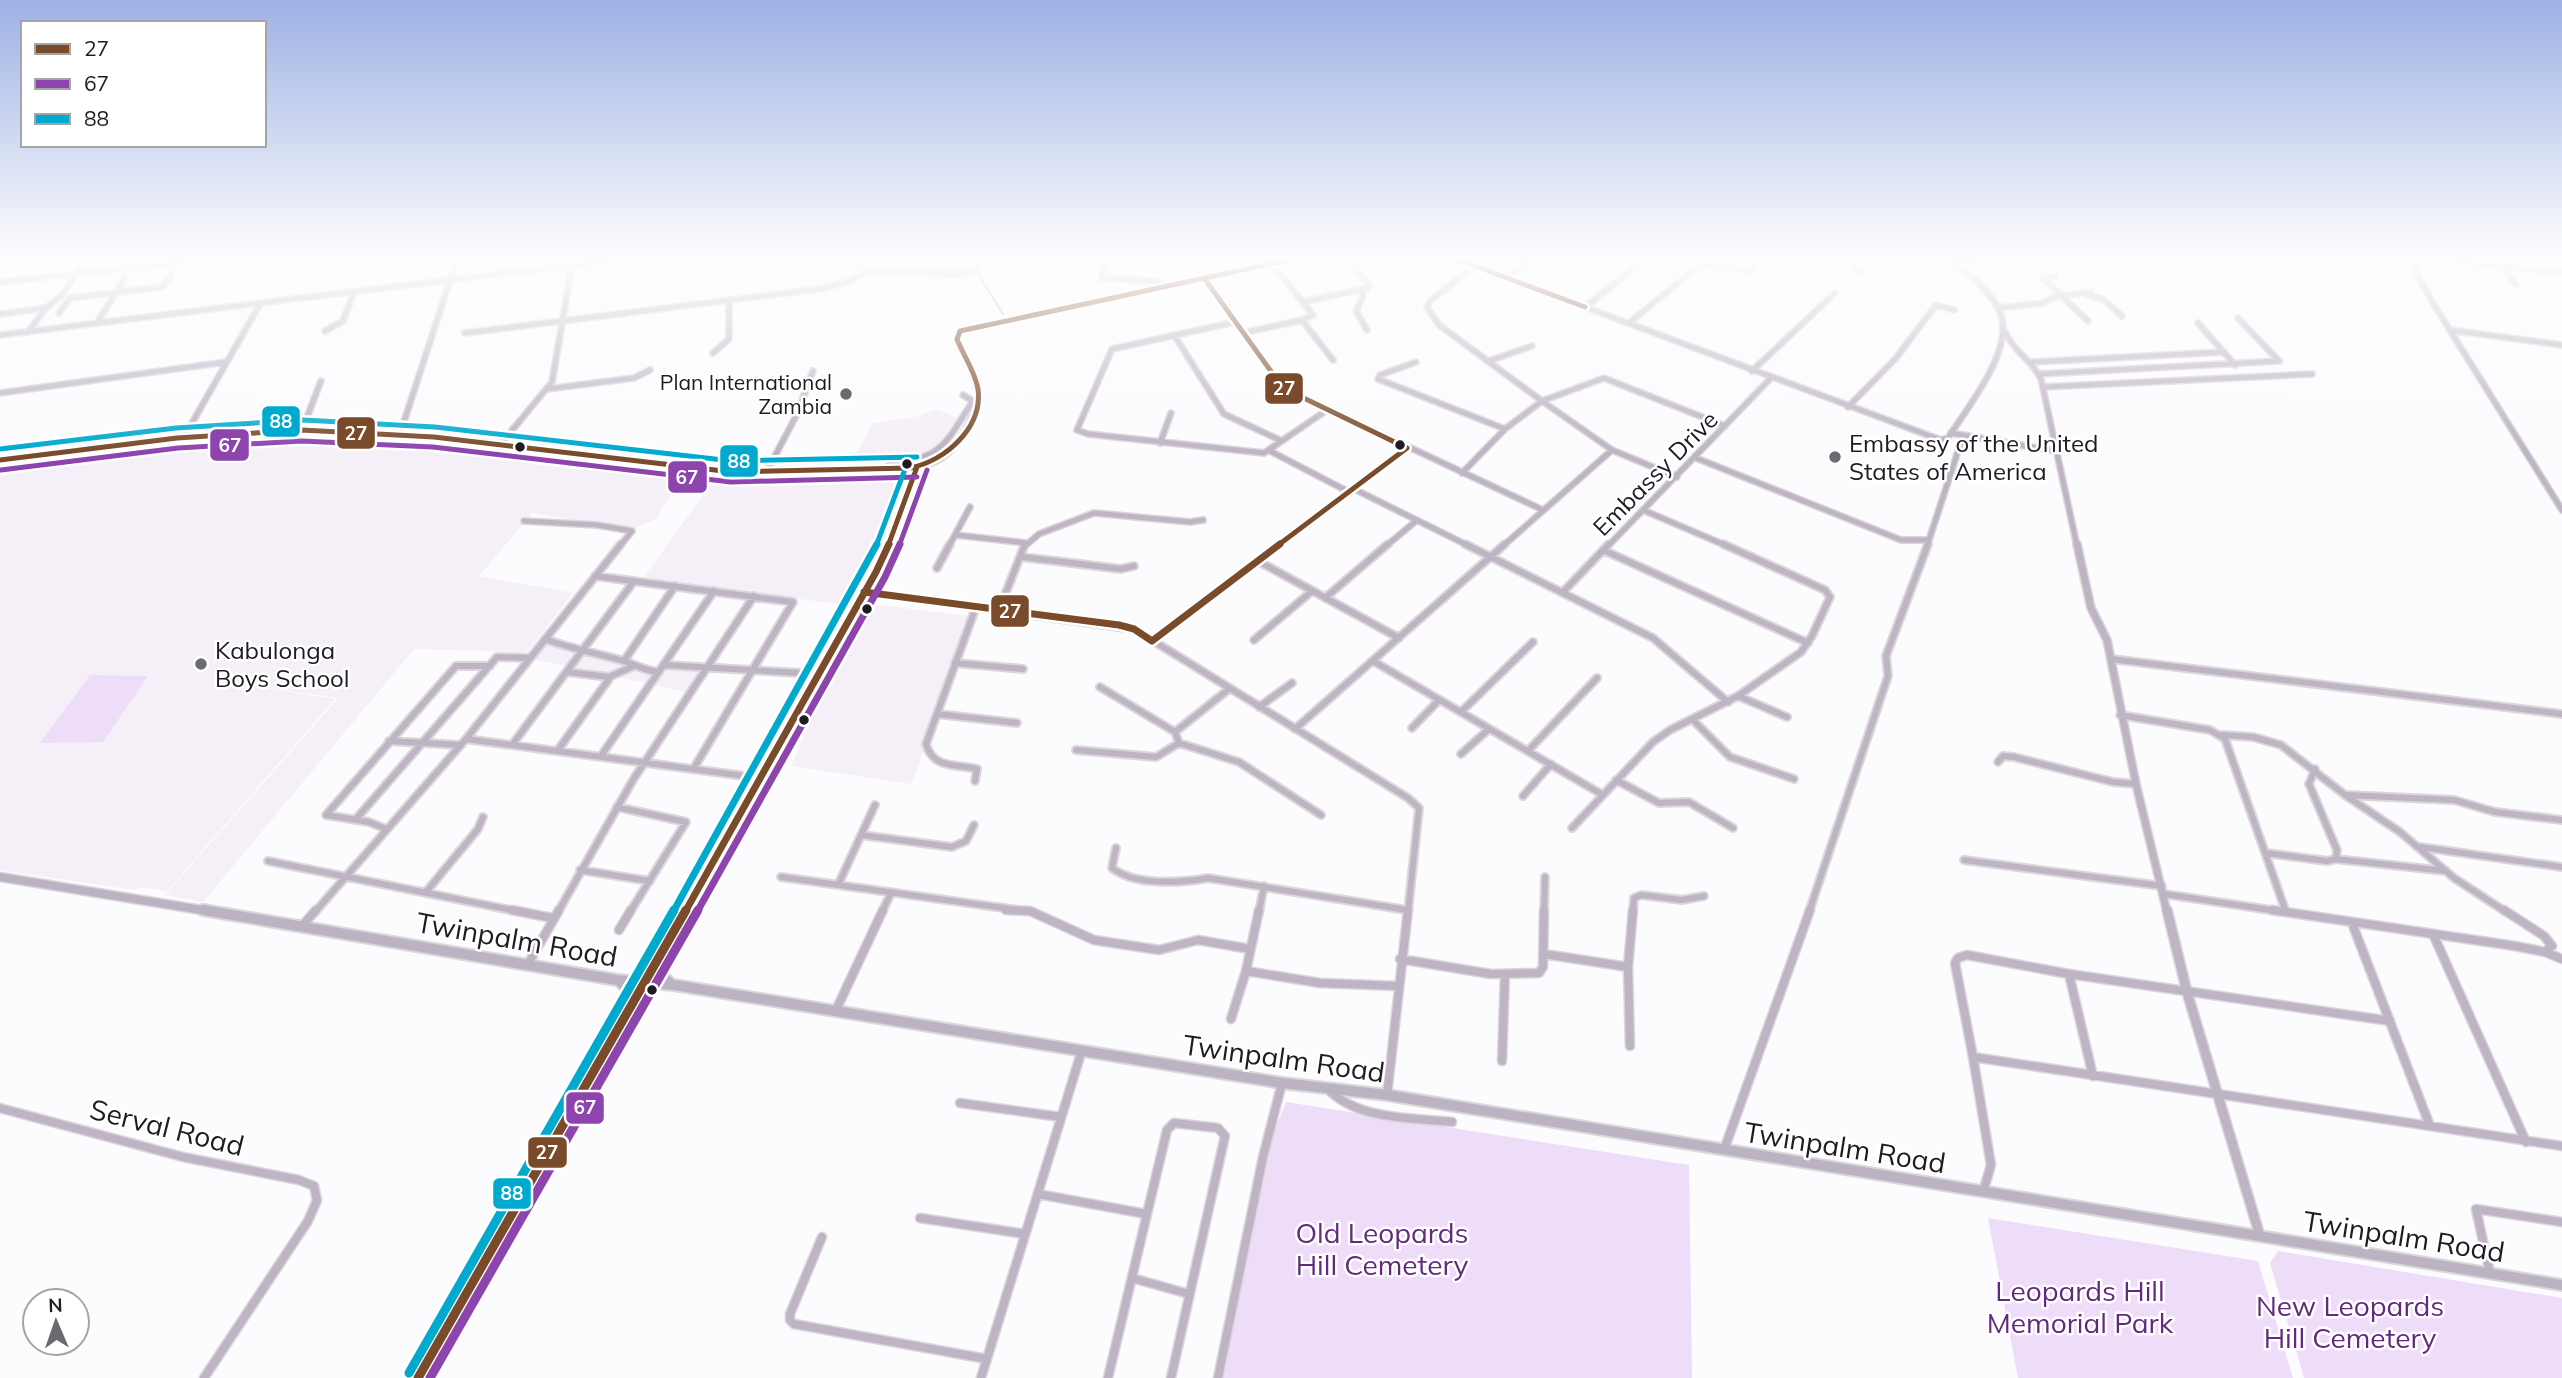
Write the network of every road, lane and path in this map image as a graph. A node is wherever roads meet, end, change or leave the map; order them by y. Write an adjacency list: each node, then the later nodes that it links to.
1 (34, 323): 25 (street)
2 (94, 323): 25 (street)
3 (249, 323): 40 (street)
4 (339, 323): 26 (street)
5 (437, 323): 63 (street)
6 (544, 323): 28 (street)
7 (563, 323): 52 (street)
8 (729, 323): 37 (street)
9 (978, 323): 76 (main road)
10 (1225, 323): 31 (street)
11 (1237, 323): 29 (street)
12 (1287, 323): 29 (street)
13 (1304, 323): 38 (street)
14 (1363, 323): 23 (street)
15 (1438, 323): 39 (street)
16 (1629, 323): 46 (street)
17 (1803, 323): 46 (street)
18 (1922, 323): 56 (street)
19 (2004, 323): 27 (street)
20 (2197, 323): 36 (street)
21 (2243, 323): 43 (street)
22 (2446, 323): 24 (street)
23 (1367, 330)
24 (2450, 330): 32 (street); 84 (street)
25 (28, 331): 30 (street)
26 (325, 331)
27 (2005, 332): 34 (street); 35 (street)
28 (465, 333)
29 (1244, 333): 57 (street)
30 (0, 335)
31 (1174, 335): 66 (street); 67 (street)
32 (2562, 345)
33 (1532, 346): 39 (street)
34 (2001, 346): 35 (street); 62 (street)
35 (2014, 347): 42 (street)
36 (2224, 352): 42 (street); 43 (street)
37 (713, 353)
38 (1332, 360)
39 (1489, 361): 55 (street)
40 (226, 362): 53 (street); 65 (street)
41 (1416, 362): 60 (street)
42 (2031, 362): 47 (street)
43 (2235, 365): 47 (street)
44 (650, 370): 52 (street)
45 (814, 371): 77 (street)
46 (1752, 371): 49 (street)
47 (2039, 374): 51 (street)
48 (2312, 374): 51 (street)
49 (1771, 378): 56 (street); 59 (street, Embassy Drive)
50 (321, 381): 61 (street)
51 (2043, 387): 71 (street)
52 (547, 389): 68 (street)
53 (0, 393)
54 (963, 395): 75 (street)
55 (1542, 401): 59 (street); 60 (street); 70 (street)
56 (1848, 407): 62 (street)
57 (1327, 410): 66 (street); 69 (street)
58 (1171, 413): 67 (street)
59 (1725, 426): 73 (street, Embassy Drive)
60 (1505, 429): 78 (street)
61 (302, 430): 63 (main road); 65 (main road)
62 (1951, 433): 64 (street)
63 (400, 435): 68 (main road)
64 (1964, 436): 71 (street); 89 (street)
65 (184, 437): 74 (main road)
66 (1282, 441): 72 (street)
67 (1160, 443): 72 (street)
68 (499, 446): 77 (main road)
69 (1407, 448): 78 (street); 80 (street)
70 (1612, 450): 79 (street); 82 (street)
71 (2055, 451): 116 (street)
72 (1270, 452): 80 (street)
73 (1696, 457): 79 (street, Embassy Drive); 89 (street)
74 (0, 460)
75 (889, 464)
76 (917, 467): 77 (main road); 102 (main road)
77 (766, 472)
78 (1462, 473): 82 (street)
79 (1677, 477): 83 (street, Embassy Drive)
80 (1351, 490): 87 (street); 94 (street)
81 (970, 507): 88 (street)
82 (1543, 510): 92 (street)
83 (1643, 510): 91 (street, Embassy Drive); 113 (street)
84 (2562, 510)
85 (1203, 520): 90 (street)
86 (524, 521): 97 (street)
87 (1416, 521): 92 (street); 105 (street)
88 (956, 535): 90 (street); 96 (street)
89 (1928, 540): 247 (street)
90 (1026, 543): 93 (street)
91 (1603, 550): 103 (street, Embassy Drive); 113 (street)
92 (1491, 556): 103 (street); 108 (street)
93 (1022, 557): 95 (street); 107 (street)
94 (1258, 561): 101 (street); 110 (street)
95 (1134, 566)
96 (937, 568)
97 (595, 576): 98 (street); 109 (street)
98 (634, 581): 99 (street); 114 (street)
99 (675, 586): 100 (street); 117 (street)
100 (714, 591): 104 (street); 120 (street)
101 (1312, 591): 105 (street); 111 (street)
102 (864, 592): 106 (street); 128 (main road)
103 (1563, 592): 136 (street)
104 (754, 596): 123 (street); 124 (street)
105 (1325, 598): 108 (street)
106 (976, 607): 107 (street); 119 (street)
107 (999, 610): 110 (street)
108 (1399, 638): 118 (street)
109 (545, 639): 114 (street); 115 (street)
110 (1153, 640): 133 (street)
111 (1254, 640)
112 (1533, 642): 138 (street)
113 (1808, 643): 134 (street)
114 (582, 652): 117 (street); 126 (street)
115 (529, 658): 121 (street); 151 (street)
116 (2111, 659): 139 (street); 141 (street)
117 (624, 661): 122 (street)
118 (1373, 661): 135 (street); 146 (street)
119 (955, 663): 125 (street); 140 (street)
120 (664, 665): 123 (street); 127 (street)
121 (490, 666): 150 (street); 153 (street)
122 (634, 666): 127 (street); 129 (street)
123 (708, 668): 124 (street); 160 (street)
124 (751, 669): 128 (street); 163 (street)
125 (1023, 669)
126 (567, 672): 129 (street); 154 (street)
127 (659, 672): 159 (street)
128 (818, 674): 165 (main road)
129 (608, 678): 155 (street)
130 (1597, 678): 157 (street)
131 (1292, 683): 137 (street)
132 (1100, 687): 148 (street)
133 (1228, 689): 137 (street); 148 (street)
134 (1738, 696): 136 (street); 142 (street)
135 (1439, 700): 138 (street); 145 (street)
136 (1728, 702): 143 (street)
137 (1259, 707): 146 (street)
138 (1461, 712): 147 (street)
139 (2562, 713)
140 (937, 714): 144 (street); 168 (street)
141 (2120, 715): 149 (street); 169 (street)
142 (1787, 717)
143 (1692, 719): 166 (street); 167 (street)
144 (1017, 723)
145 (1412, 728)
146 (1295, 729): 204 (street)
147 (1489, 729): 157 (street); 158 (street)
148 (1175, 732): 152 (street)
149 (2222, 735): 164 (street); 186 (street)
150 (389, 741): 153 (street); 177 (street)
151 (463, 742): 153 (street); 154 (street); 182 (street)
152 (1179, 743): 156 (street); 175 (street)
153 (421, 744): 177 (street)
154 (512, 745): 155 (street)
155 (558, 750): 159 (street)
156 (1076, 750)
157 (1528, 751): 162 (street)
158 (1461, 754)
159 (601, 756): 160 (street)
160 (646, 762): 163 (street); 174 (street)
161 (1998, 762): 169 (street)
162 (1551, 764): 170 (street); 172 (street)
163 (694, 768): 165 (street)
164 (2315, 769): 171 (street); 187 (street)
165 (760, 778): 216 (main road)
166 (1794, 779)
167 (1616, 780): 170 (street); 181 (street)
168 (975, 781)
169 (2136, 784): 200 (street)
170 (1603, 795): 180 (street)
171 (2345, 795): 178 (street); 184 (street)
172 (1523, 796)
173 (875, 805): 183 (street)
174 (617, 807): 191 (street); 197 (street)
175 (1321, 815)
176 (483, 817): 201 (street)
177 (356, 819): 182 (street)
178 (2562, 820)
179 (974, 825): 183 (street)
180 (1572, 828)
181 (1733, 828)
182 (386, 829): 193 (street)
183 (861, 835): 198 (street)
184 (2418, 847): 190 (street); 192 (street)
185 (1116, 848): 199 (street)
186 (2266, 853): 187 (street); 205 (street)
187 (2336, 859): 192 (street)
188 (1964, 860): 200 (street)
189 (268, 861): 193 (street)
190 (2562, 867)
191 (580, 870): 197 (street); 206 (street)
192 (2446, 871): 212 (street)
193 (345, 876): 201 (street); 208 (street)
194 (0, 877): 208 (main road, Twinpalm Road)
195 (781, 877): 198 (street)
196 (1545, 877): 213 (street)
197 (650, 881): 209 (street)
198 (838, 885): 202 (street)
199 (1265, 886): 204 (street); 211 (street)
200 (2163, 890): 205 (street); 226 (street)
201 (426, 892): 206 (street)
202 (891, 893): 211 (street); 228 (street)
203 (1704, 896): 218 (street)
204 (1407, 910): 214 (street)
205 (2286, 912): 207 (street)
206 (552, 918): 217 (street)
207 (2352, 923): 210 (street); 230 (street)
208 (302, 926): 217 (main road, Twinpalm Road)
209 (619, 930)
210 (2433, 934): 212 (street); 245 (street)
211 (1250, 948): 219 (street)
212 (2546, 952): 215 (street)
213 (1544, 954): 218 (street); 220 (street)
214 (1400, 959): 220 (street); 225 (street)
215 (2562, 959)
216 (658, 960): 223 (main road); 224 (main road)
217 (527, 964): 222 (main road, Twinpalm Road)
218 (1628, 967): 231 (street)
219 (1245, 971): 225 (street); 229 (street)
220 (1506, 974): 234 (street)
221 (2069, 974): 226 (street); 233 (street); 235 (street)
222 (617, 980): 223 (main road, Twinpalm Road); 227 (main road)
223 (645, 983): 224 (main road, Twinpalm Road); 227 (main road)
224 (674, 985): 228 (main road, Twinpalm Road)
225 (1398, 986): 238 (street)
226 (2187, 992): 230 (street); 239 (street)
227 (633, 1005): 262 (main road)
228 (836, 1010): 232 (main road, Twinpalm Road)
229 (1231, 1019)
230 (2390, 1021): 244 (street)
231 (1630, 1046)
232 (1082, 1050): 236 (main road, Twinpalm Road); 242 (street)
233 (1973, 1057): 235 (street); 248 (street)
234 (1502, 1061)
235 (2093, 1076): 239 (street)
236 (1282, 1083): 237 (main road, Twinpalm Road); 266 (street)
237 (1327, 1088): 238 (main road, Twinpalm Road); 243 (street)
238 (1387, 1095): 247 (main road, Twinpalm Road)
239 (2218, 1095): 244 (street); 254 (street)
240 (960, 1103): 242 (street)
241 (0, 1108): 261 (street, Serval Road)
242 (1061, 1117): 249 (street)
243 (1452, 1122)
244 (2430, 1126): 245 (street)
245 (2526, 1142): 246 (street)
246 (2562, 1146)
247 (1724, 1150): 248 (main road, Twinpalm Road)
248 (1983, 1193): 254 (main road, Twinpalm Road)
249 (1038, 1194): 250 (street); 253 (street)
250 (1146, 1214): 257 (street); 259 (street)
251 (920, 1217): 253 (street)
252 (2562, 1222): 256 (street)
253 (1025, 1234): 260 (street)
254 (2260, 1236): 256 (main road, Twinpalm Road)
255 (822, 1237): 260 (street)
256 (2490, 1273): 258 (main road, Twinpalm Road)
257 (1132, 1278): 259 (street); 264 (street)
258 (2562, 1284)
259 (1189, 1294): 265 (street)
260 (987, 1359): 263 (street)
261 (204, 1378)
262 (418, 1378)
263 (981, 1378)
264 (1108, 1378)
265 (1171, 1378)
266 (1217, 1378)

